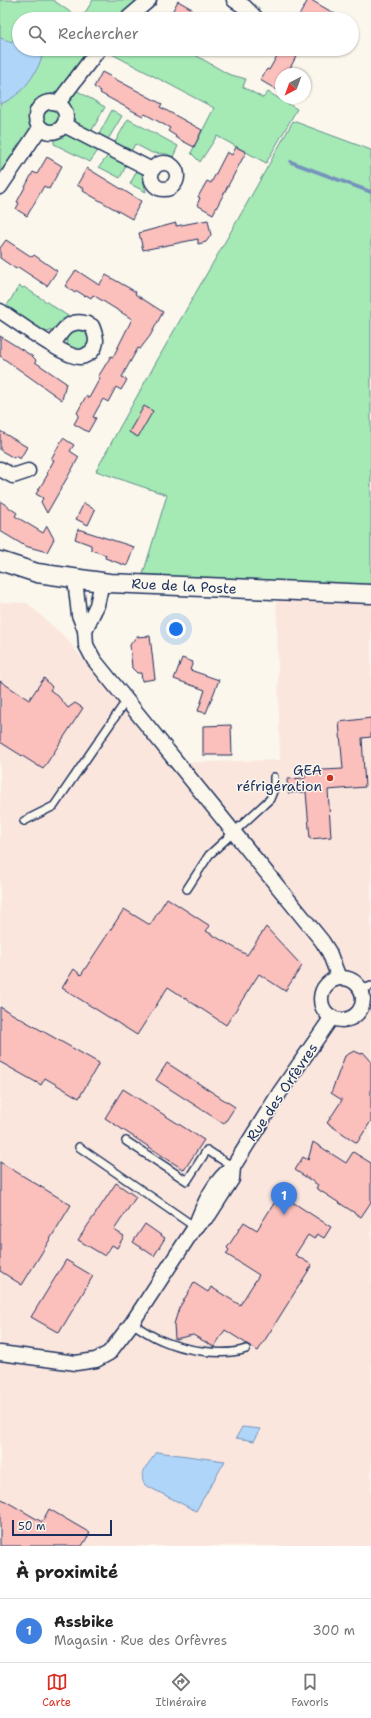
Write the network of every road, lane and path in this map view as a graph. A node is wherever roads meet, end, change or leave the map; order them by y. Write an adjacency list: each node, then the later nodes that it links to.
1 (149, 0): 3 (street)
2 (234, 0): 4 (street)
3 (134, 12)
4 (250, 12)
5 (94, 56): 6 (street)
6 (58, 103): 7 (street); 8 (street)
7 (64, 125): 8 (street); 9 (street)
8 (40, 128): 10 (street)
9 (152, 170)
10 (0, 188)
11 (0, 311): 12 (street)
12 (53, 345)
13 (0, 469): 14 (street)
14 (28, 470)
15 (0, 561): 16 (street, Rue de la Poste)
16 (75, 579): 17 (street, Rue de la Poste); 19 (street)
17 (102, 582): 18 (street, Rue de la Poste); 19 (street)
18 (371, 594)
19 (85, 630): 20 (street)
20 (126, 701): 22 (lane); 23 (street)
21 (274, 777): 23 (lane)
22 (24, 821)
23 (233, 832): 24 (lane); 25 (street)
24 (187, 889)
25 (339, 978): 26 (street); 27 (street)
26 (366, 988): 27 (street)
27 (332, 1017): 30 (street, Rue des Orfèvres)
28 (126, 1141): 30 (lane)
29 (79, 1148): 31 (lane)
30 (233, 1167): 31 (street, Rue des Orfèvres)
31 (195, 1227): 32 (street, Rue des Orfèvres)
32 (132, 1323): 33 (lane); 34 (street, Rue des Orfèvres)
33 (246, 1349)
34 (0, 1353)

